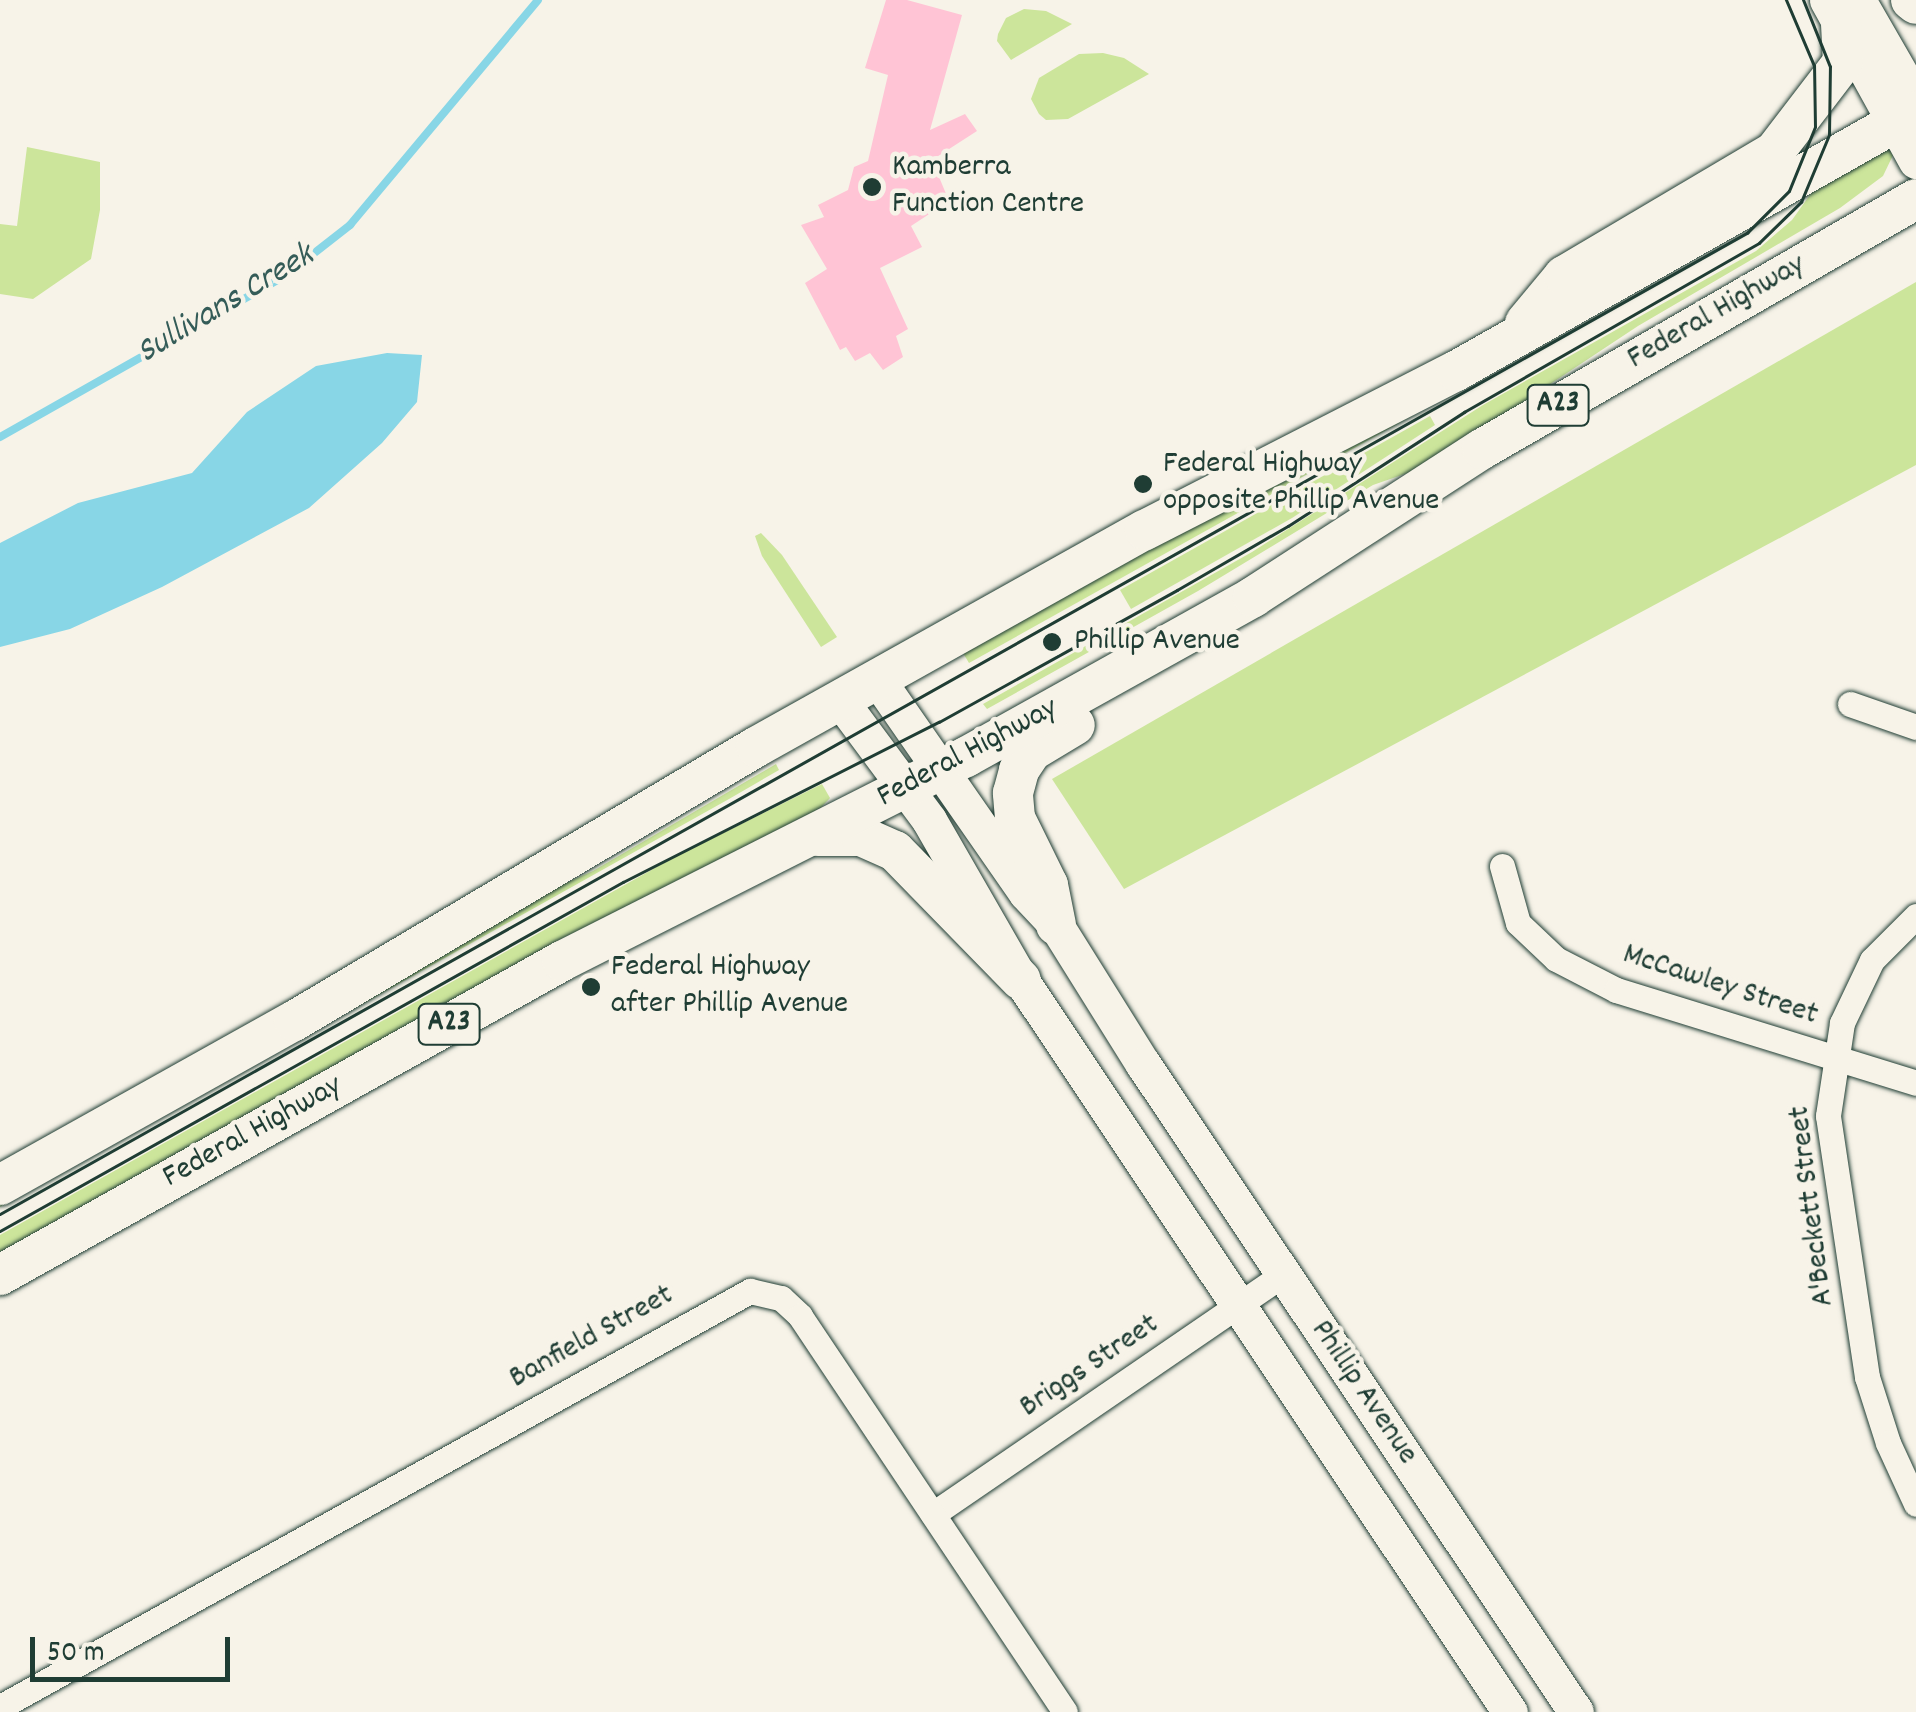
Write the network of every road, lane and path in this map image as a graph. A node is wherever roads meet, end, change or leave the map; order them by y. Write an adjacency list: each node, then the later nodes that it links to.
1 (1842, 8): 2 (main road); 5 (highway)
2 (1909, 111): 3 (main road); 5 (highway, A23)
3 (1916, 162)
4 (1916, 198): 6 (highway, Federal Highway / A23)
5 (1510, 341): 7 (highway, A23)
6 (1253, 596): 11 (highway, Federal Highway / A23); 15 (highway)
7 (878, 680): 8 (highway, A23); 11 (main road, Phillip Avenue)
8 (840, 700): 11 (main road, Phillip Avenue); 19 (highway, A23)
9 (1850, 704): 10 (street)
10 (1916, 727)
11 (923, 779): 12 (highway, Federal Highway / A23); 15 (main road, Phillip Avenue); 16 (main road, Phillip Avenue)
12 (814, 836): 16 (highway); 20 (highway, Federal Highway / A23)
13 (1502, 866): 17 (street, McCawley Street)
14 (1916, 916): 17 (street, A'Beckett Street)
15 (1056, 925): 21 (main road, Phillip Avenue)
16 (1021, 980): 22 (main road, Phillip Avenue)
17 (1834, 1058): 18 (street, McCawley Street); 23 (street, A'Beckett Street)
18 (1916, 1083)
19 (0, 1185)
20 (0, 1274)
21 (1284, 1274): 22 (street, Briggs Street); 28 (main road, Phillip Avenue)
22 (1238, 1305): 24 (street, Briggs Street); 27 (main road, Phillip Avenue)
23 (1916, 1504)
24 (932, 1514): 25 (street, Banfield Street); 26 (street, Banfield Street)
25 (0, 1706)
26 (1065, 1712)
27 (1510, 1712)
28 (1576, 1712)

